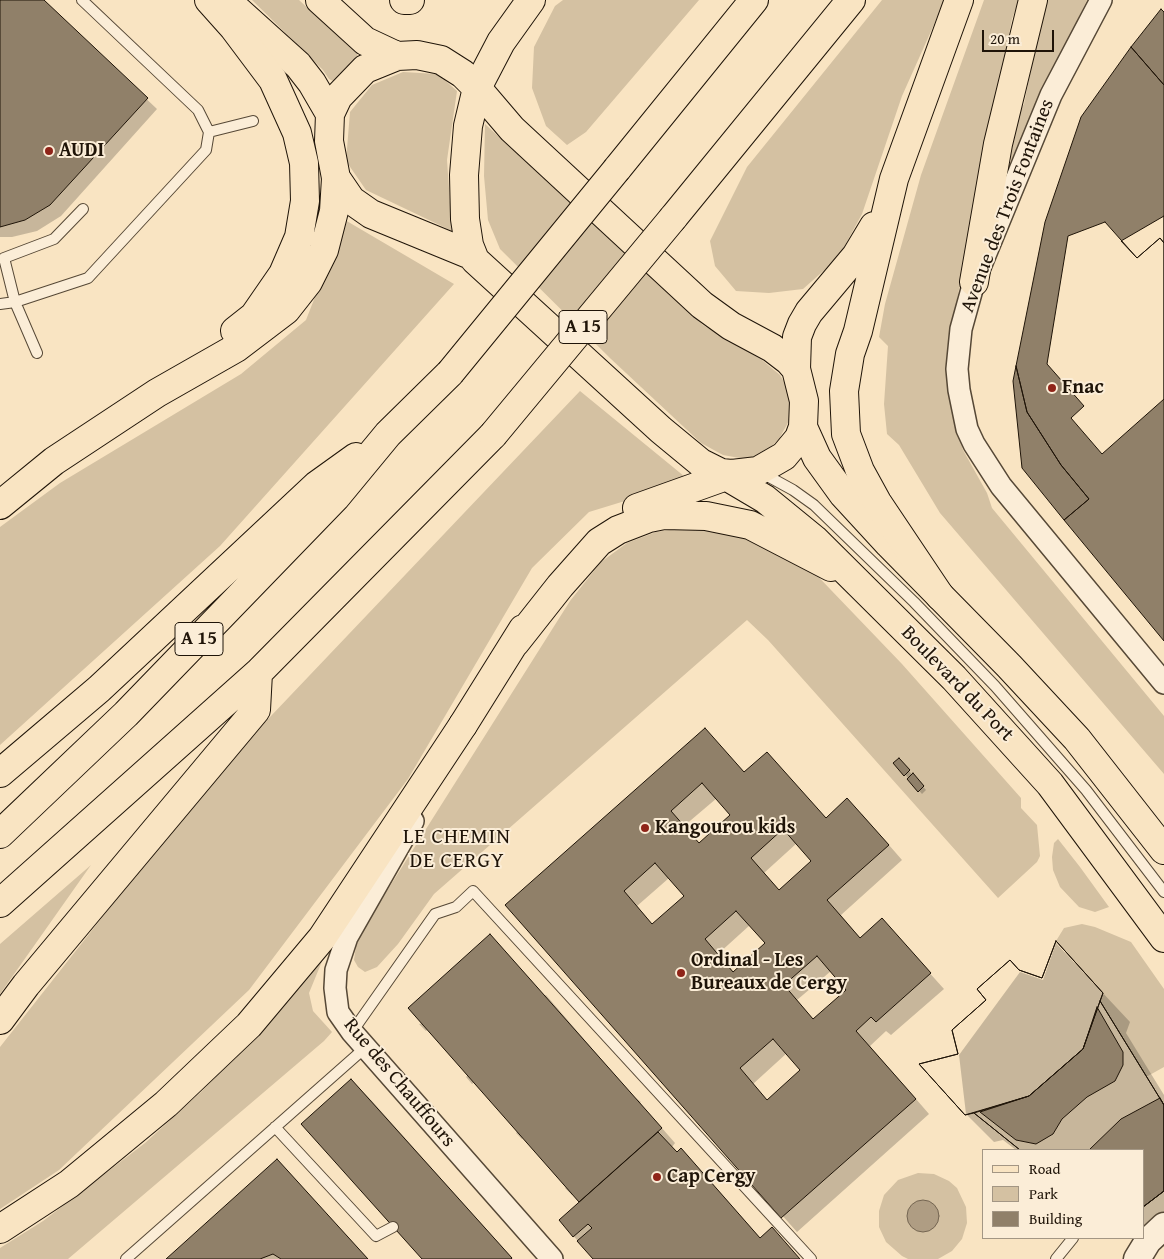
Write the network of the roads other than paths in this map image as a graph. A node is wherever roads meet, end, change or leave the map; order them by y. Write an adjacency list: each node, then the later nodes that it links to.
1 (82, 0): 17 (lane)
2 (209, 0): 27 (main road)
3 (226, 0): 15 (main road)
4 (320, 0): 13 (main road)
5 (404, 0): 6 (main road)
6 (410, 0)
7 (531, 0): 14 (main road)
8 (754, 0): 29 (main road, A 15, bridge)
9 (851, 0): 35 (main road, A 15, bridge)
10 (959, 0): 19 (main road)
11 (1033, 0): 22 (main road)
12 (1102, 0): 22 (street, Avenue des Trois Fontaines)
13 (397, 56): 14 (main road); 15 (main road)
14 (477, 88): 21 (main road); 26 (main road)
15 (330, 114): 18 (main road)
16 (253, 121): 17 (lane)
17 (209, 132): 23 (lane)
18 (336, 178): 21 (main road); 27 (main road)
19 (894, 180): 26 (main road); 33 (main road)
20 (83, 209): 23 (lane)
21 (475, 260): 30 (main road, Boulevard du Port)
22 (974, 282): 36 (street, Avenue des Trois Fontaines)
23 (14, 302): 24 (lane); 25 (lane)
24 (0, 304)
25 (37, 354)
26 (796, 369): 28 (main road)
27 (158, 393): 31 (main road)
28 (804, 427): 30 (main road); 33 (main road)
29 (388, 434): 38 (main road); 39 (main road, A 15)
30 (732, 473): 32 (main road, Boulevard du Port); 34 (main road); 41 (lane)
31 (0, 505)
32 (858, 581): 34 (main road); 43 (main road, Boulevard du Port)
33 (940, 596): 40 (main road)
34 (514, 644): 37 (main road)
35 (258, 673): 42 (main road, A 15); 44 (main road)
36 (1164, 683)
37 (463, 725): 45 (street, Rue des Chauffours); 49 (main road)
38 (0, 773)
39 (0, 834)
40 (1164, 850)
41 (1164, 892)
42 (0, 903)
43 (1164, 938)
44 (0, 1020)
45 (359, 1039): 46 (lane); 52 (street, Rue des Chauffours); 53 (lane)
46 (275, 1127): 48 (lane); 51 (lane)
47 (1164, 1226): 55 (street)
48 (393, 1227)
49 (0, 1229)
50 (1072, 1239): 54 (lane)
51 (126, 1259)
52 (552, 1259)
53 (811, 1259)
54 (1056, 1259)
55 (1137, 1259)

